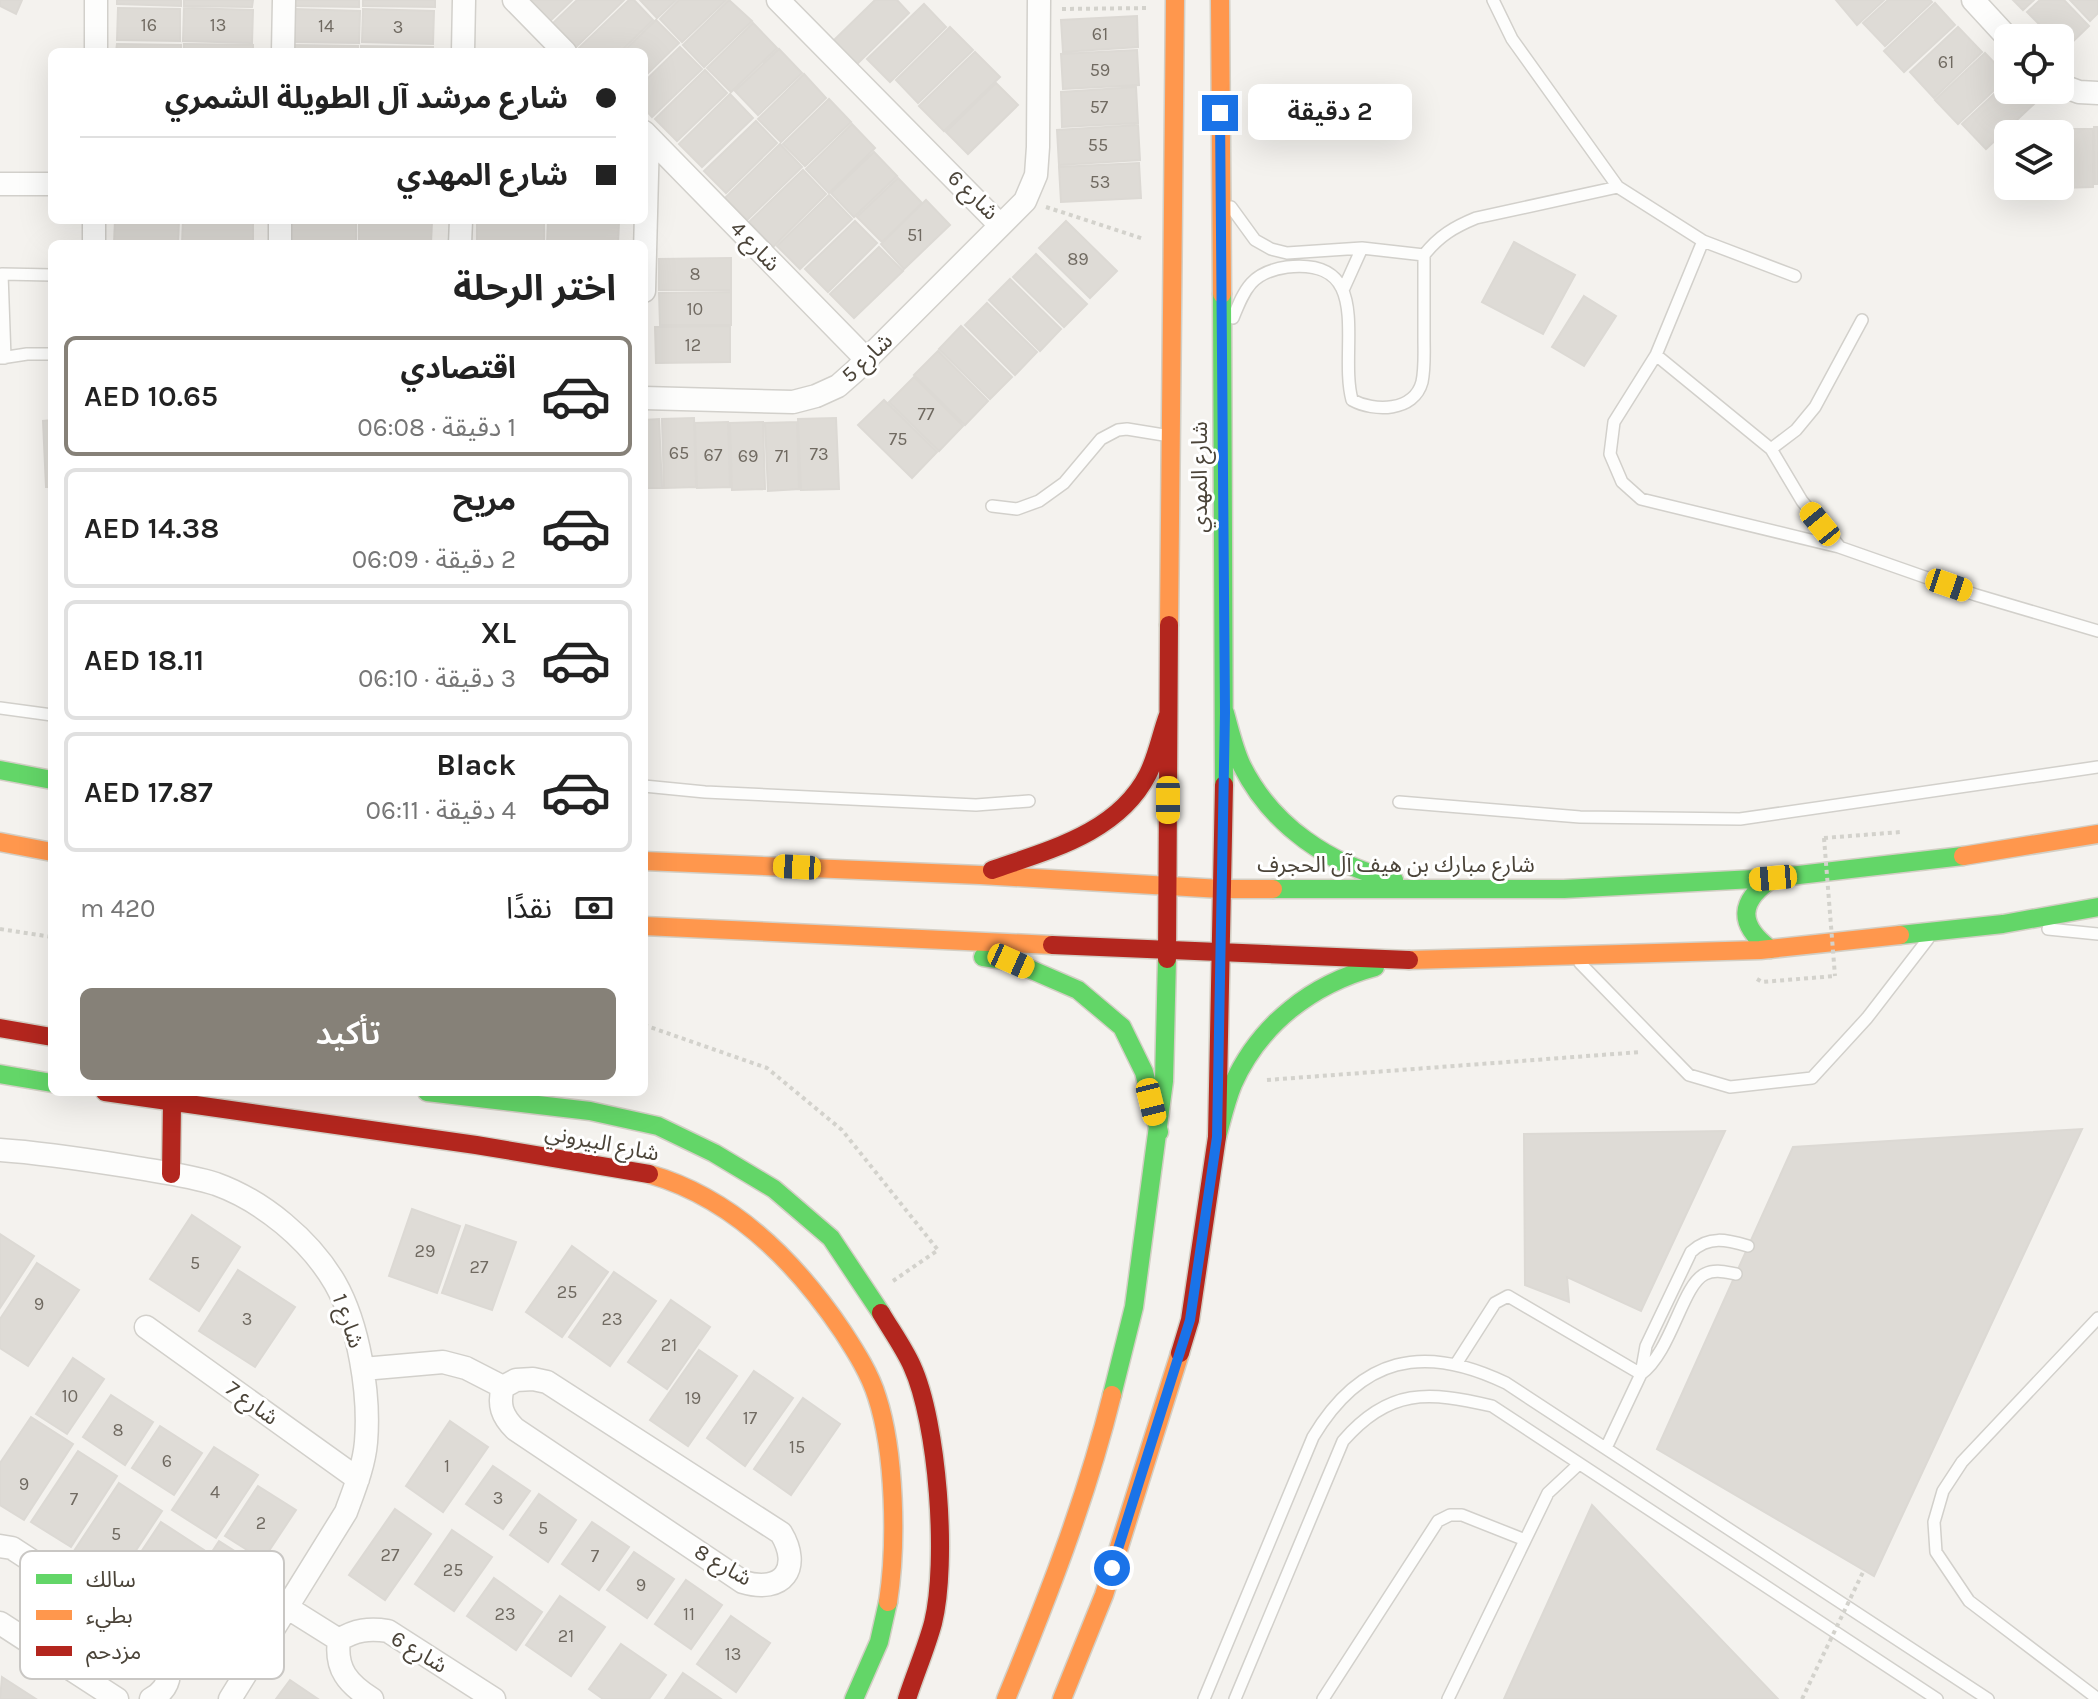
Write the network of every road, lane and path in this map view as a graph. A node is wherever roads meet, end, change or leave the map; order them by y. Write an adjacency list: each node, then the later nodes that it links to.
1 (96, 0): 12 (street)
2 (284, 0): 13 (street)
3 (464, 0): 14 (street)
4 (514, 0): 15 (street)
5 (778, 0): 24 (street, شارع 6)
6 (1220, 0): 22 (main road, شارع المهدي)
7 (1493, 0): 21 (lane)
8 (1973, 0): 11 (street)
9 (1039, 4): 10 (path); 23 (street, شارع 6)
10 (1175, 4): 26 (main road, شارع المهدي)
11 (1995, 24)
12 (96, 48)
13 (283, 48)
14 (463, 48)
15 (561, 48)
16 (2074, 90): 17 (street)
17 (2098, 93)
18 (648, 136): 37 (street, شارع 4)
19 (0, 184): 20 (street)
20 (48, 184)
21 (1618, 187): 25 (lane); 28 (lane)
22 (1221, 194): 27 (lane); 33 (main road, شارع المهدي)
23 (1025, 201): 24 (street, شارع 6); 26 (path)
24 (1000, 225): 37 (street, شارع 5)
25 (1703, 241): 30 (lane); 35 (lane)
26 (1172, 248): 39 (main road, شارع المهدي)
27 (1362, 248): 28 (lane); 31 (lane)
28 (1424, 255): 31 (lane)
29 (48, 275): 36 (lane)
30 (1795, 276)
31 (1344, 288): 33 (lane)
32 (1862, 320): 40 (lane)
33 (1223, 353): 45 (main road, شارع المهدي)
34 (48, 354): 36 (lane)
35 (1656, 355): 40 (lane); 42 (lane)
36 (2, 358)
37 (867, 360): 38 (street, شارع 5)
38 (648, 398)
39 (1170, 437): 41 (lane); 47 (main road, شارع المهدي)
40 (1771, 449): 42 (lane)
41 (992, 506)
42 (1839, 547): 43 (lane)
43 (2098, 631)
44 (0, 708): 46 (lane)
45 (1225, 713): 62 (main road, شارع المهدي); 63 (main road)
46 (48, 714)
47 (1168, 715): 59 (main road); 61 (main road, شارع المهدي)
48 (2098, 767): 53 (lane)
49 (0, 770): 50 (main road)
50 (48, 779)
51 (648, 786): 52 (lane)
52 (1029, 801)
53 (1399, 802)
54 (1909, 831): 77 (path, bridge)
55 (2098, 834): 60 (main road, شارع مبارك بن هيف آل الحجرف)
56 (0, 842): 57 (main road)
57 (48, 851)
58 (648, 861): 59 (main road, شارع مبارك بن هيف آل الحجرف)
59 (980, 875): 61 (main road, شارع مبارك بن هيف آل الحجرف)
60 (1773, 878): 63 (main road, شارع مبارك بن هيف آل الحجرف); 72 (main road)
61 (1169, 886): 62 (main road, شارع مبارك بن هيف آل الحجرف); 73 (main road, شارع المهدي)
62 (1221, 889): 63 (main road, شارع مبارك بن هيف آل الحجرف); 74 (main road, شارع المهدي)
63 (1446, 890)
64 (2098, 907): 65 (main road)
65 (2003, 924): 68 (main road); 69 (lane)
66 (648, 926): 71 (main road)
67 (0, 929): 70 (path)
68 (1934, 932): 72 (main road); 81 (lane)
69 (2098, 934)
70 (48, 936)
71 (860, 937): 73 (main road); 89 (main road)
72 (1770, 949): 75 (main road)
73 (1167, 950): 74 (main road); 89 (main road, شارع المهدي)
74 (1220, 953): 76 (main road); 90 (main road, شارع المهدي)
75 (1571, 954): 76 (main road); 81 (lane)
76 (1412, 960): 84 (main road)
77 (1762, 982)
78 (648, 1026): 95 (path)
79 (0, 1028): 80 (main road)
80 (48, 1036)
81 (1663, 1050): 84 (path)
82 (0, 1074): 83 (main road)
83 (48, 1082)
84 (1233, 1083): 90 (main road)
85 (153, 1096): 87 (main road, شارع البيروني)
86 (461, 1096): 95 (main road, شارع البيروني)
87 (177, 1098): 88 (main road, شارع البيروني); 92 (main road)
88 (210, 1101): 120 (main road, شارع البيروني)
89 (1159, 1132): 122 (main road, شارع المهدي)
90 (1217, 1137): 123 (main road)
91 (0, 1150): 92 (street, شارع 1)
92 (171, 1174): 99 (street, شارع 1)
93 (1748, 1246): 100 (lane)
94 (1736, 1274): 100 (lane)
95 (871, 1295): 121 (main road, شارع البيروني)
96 (2098, 1318): 131 (lane)
97 (146, 1327): 104 (street, شارع 7)
98 (1456, 1364): 100 (lane); 102 (lane); 124 (lane)
99 (363, 1369): 101 (street); 104 (street, شارع 1)
100 (1641, 1374): 102 (lane)
101 (503, 1387): 101 (street, شارع 8)
102 (1606, 1448): 130 (lane)
103 (1579, 1464): 105 (lane); 125 (lane); 129 (lane)
104 (358, 1479): 109 (street, شارع 1)
105 (1525, 1540): 126 (lane); 127 (lane)
106 (0, 1546): 107 (street)
107 (20, 1553)
108 (1864, 1570): 128 (path, bridge)
109 (288, 1608): 110 (street, شارع 1); 113 (street)
110 (284, 1614)
111 (0, 1623): 112 (street)
112 (20, 1636)
113 (339, 1640): 118 (street); 119 (street, شارع 6)
114 (86, 1679): 116 (street)
115 (243, 1679): 117 (street, شارع 1)
116 (117, 1699)
117 (230, 1699)
118 (372, 1699)
119 (494, 1699)
120 (854, 1699)
121 (907, 1699)
122 (1006, 1699)
123 (1062, 1699)
124 (1204, 1699)
125 (1235, 1699)
126 (1323, 1699)
127 (1448, 1699)
128 (1802, 1699)
129 (1937, 1699)
130 (1988, 1699)
131 (2098, 1699)

